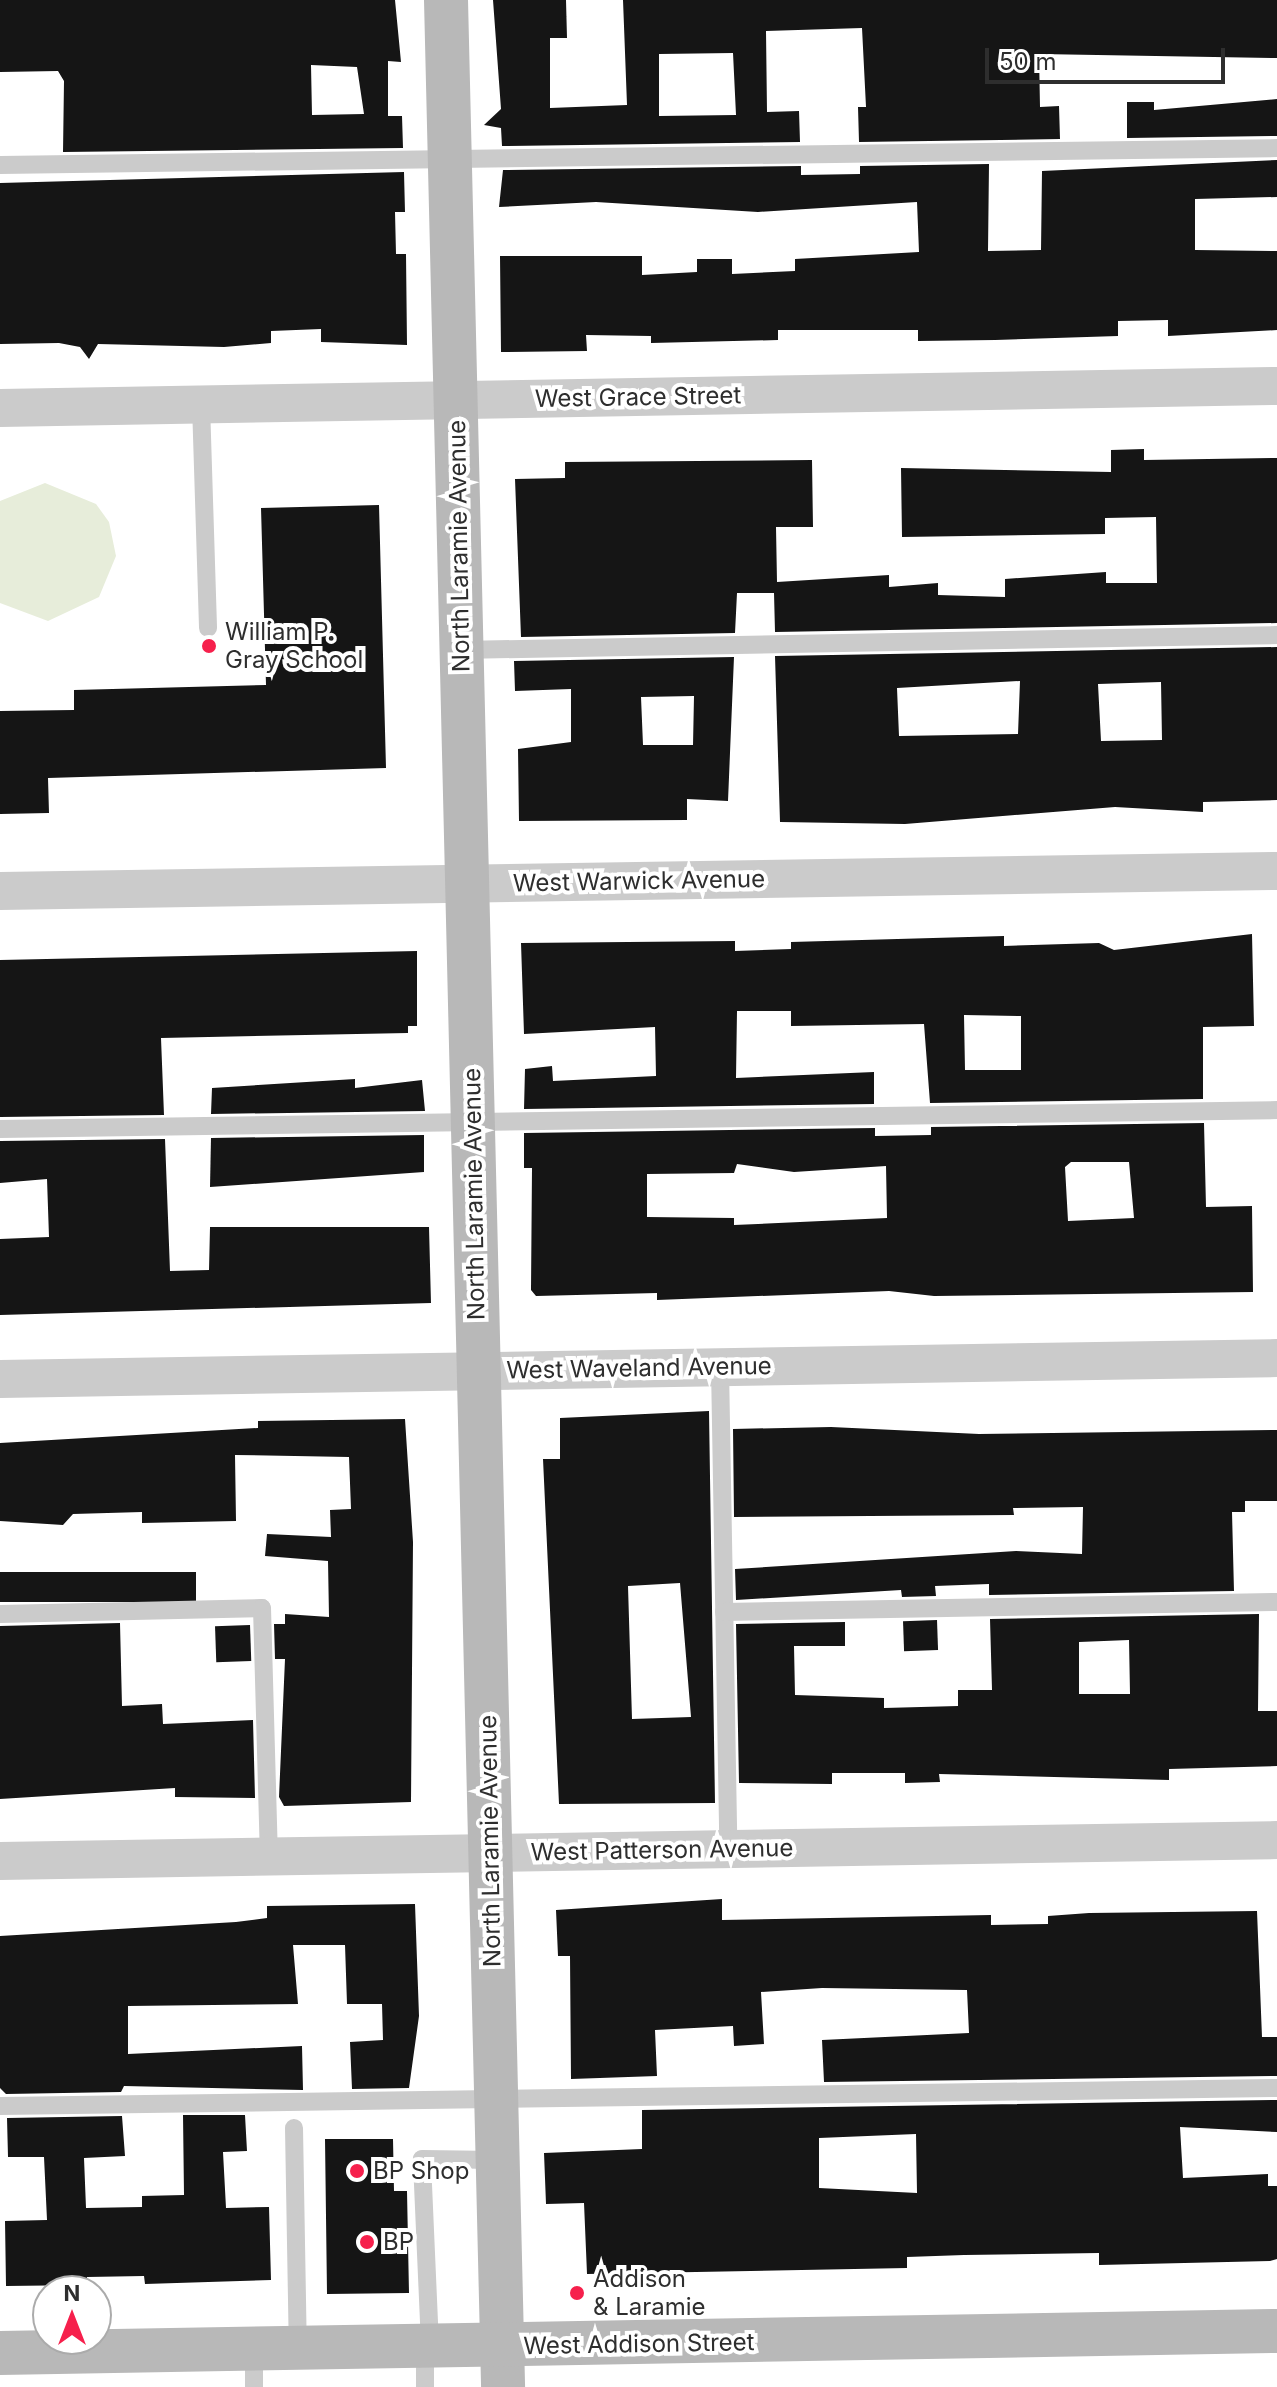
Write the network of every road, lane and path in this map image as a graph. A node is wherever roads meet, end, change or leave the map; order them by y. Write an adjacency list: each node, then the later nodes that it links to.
1 (446, 0): 3 (street, North Laramie Avenue)
2 (1277, 148): 3 (lane)
3 (449, 160): 4 (lane); 6 (street, North Laramie Avenue)
4 (0, 165)
5 (1277, 386): 6 (street, West Grace Street)
6 (455, 400): 7 (street, West Grace Street); 11 (street, North Laramie Avenue)
7 (201, 404): 8 (street, West Grace Street); 9 (lane)
8 (0, 408)
9 (208, 628)
10 (1277, 635): 11 (lane)
11 (461, 650): 13 (street, North Laramie Avenue)
12 (1277, 871): 13 (street, West Warwick Avenue)
13 (467, 883): 14 (street, West Warwick Avenue); 16 (street, North Laramie Avenue)
14 (0, 891)
15 (1277, 1110): 16 (lane)
16 (472, 1122): 17 (lane); 20 (street, North Laramie Avenue)
17 (0, 1129)
18 (1277, 1358): 19 (street, West Waveland Avenue)
19 (720, 1367): 20 (street, West Waveland Avenue); 23 (lane)
20 (478, 1371): 21 (street, West Waveland Avenue); 27 (street, North Laramie Avenue)
21 (0, 1379)
22 (1277, 1602): 23 (lane)
23 (724, 1612): 26 (lane)
24 (0, 1614): 28 (lane)
25 (1277, 1840): 26 (street, West Patterson Avenue)
26 (728, 1849): 27 (street, West Patterson Avenue)
27 (490, 1853): 28 (street, West Patterson Avenue); 31 (street, North Laramie Avenue)
28 (269, 1856): 29 (street, West Patterson Avenue)
29 (0, 1861)
30 (1277, 2088): 31 (lane)
31 (497, 2101): 32 (lane); 34 (street, North Laramie Avenue)
32 (0, 2106)
33 (294, 2128): 36 (lane)
34 (497, 2160): 38 (lane); 39 (street, North Laramie Avenue)
35 (1277, 2331): 39 (street, West Addison Street)
36 (298, 2349): 38 (street, West Addison Street); 40 (street, West Addison Street)
37 (0, 2353): 40 (street, West Addison Street)
38 (427, 2360): 39 (street, West Addison Street)
39 (502, 2367)
40 (254, 2368)

